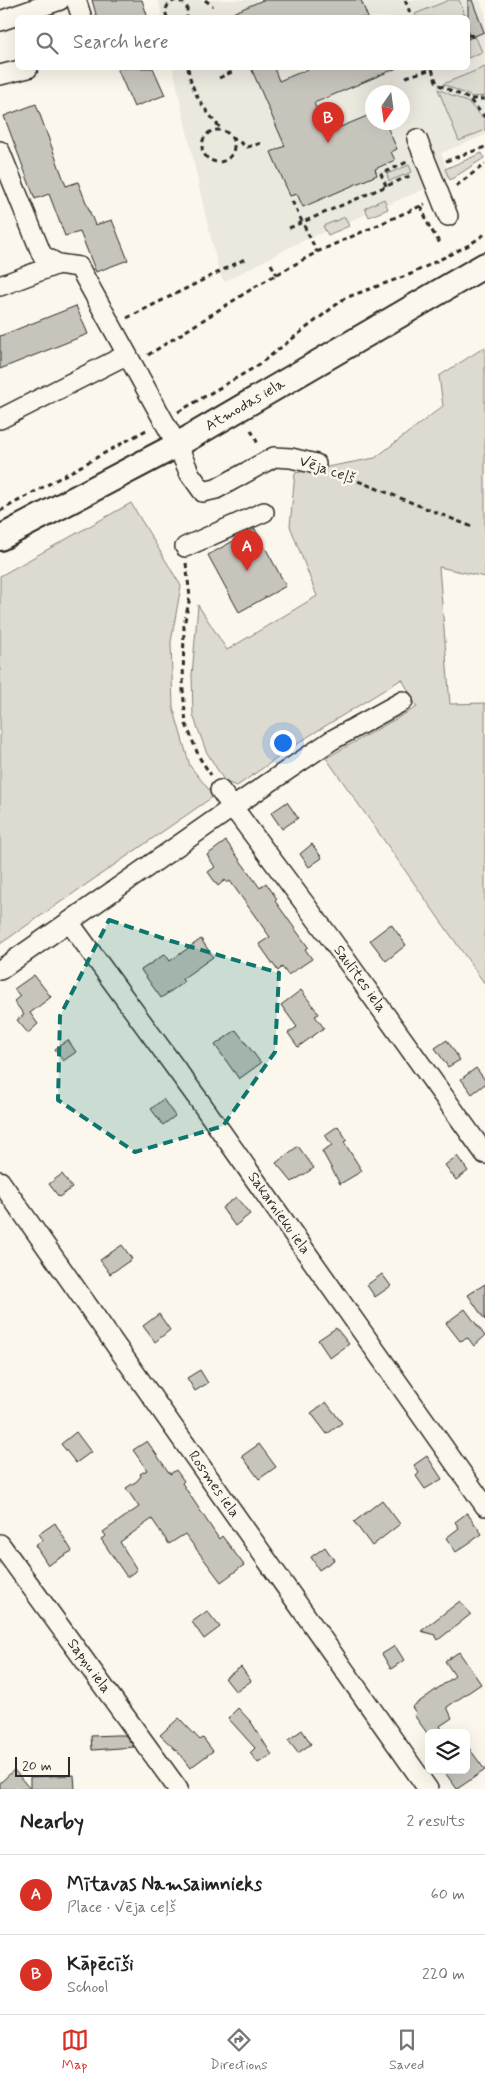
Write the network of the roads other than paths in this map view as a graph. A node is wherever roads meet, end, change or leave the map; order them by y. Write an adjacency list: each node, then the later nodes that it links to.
1 (60, 0): 3 (street)
2 (76, 0): 4 (street)
3 (17, 15)
4 (81, 15)
5 (15, 16): 6 (street)
6 (0, 21)
7 (20, 70): 8 (street)
8 (0, 75)
9 (416, 139): 11 (street)
10 (0, 151): 12 (street)
11 (448, 216)
12 (58, 264): 14 (street); 15 (street)
13 (485, 265): 17 (main road, Atmodas iela)
14 (0, 286)
15 (128, 358): 16 (street); 17 (street)
16 (0, 419)
17 (177, 445): 18 (street, Vēja ceļš); 20 (main road, Atmodas iela)
18 (316, 464)
19 (264, 512): 21 (street)
20 (0, 538)
21 (184, 547)
22 (403, 701): 24 (street)
23 (220, 790): 24 (street, Saulītes iela)
24 (233, 806): 25 (street); 27 (street, Saulītes iela)
25 (69, 922): 26 (street); 29 (street, Sakarnieku iela)
26 (0, 970)
27 (485, 1154)
28 (0, 1181): 32 (street, Rosmes iela)
29 (485, 1506)
30 (0, 1544): 31 (street, Sapņu iela)
31 (178, 1789)
32 (428, 1789)

